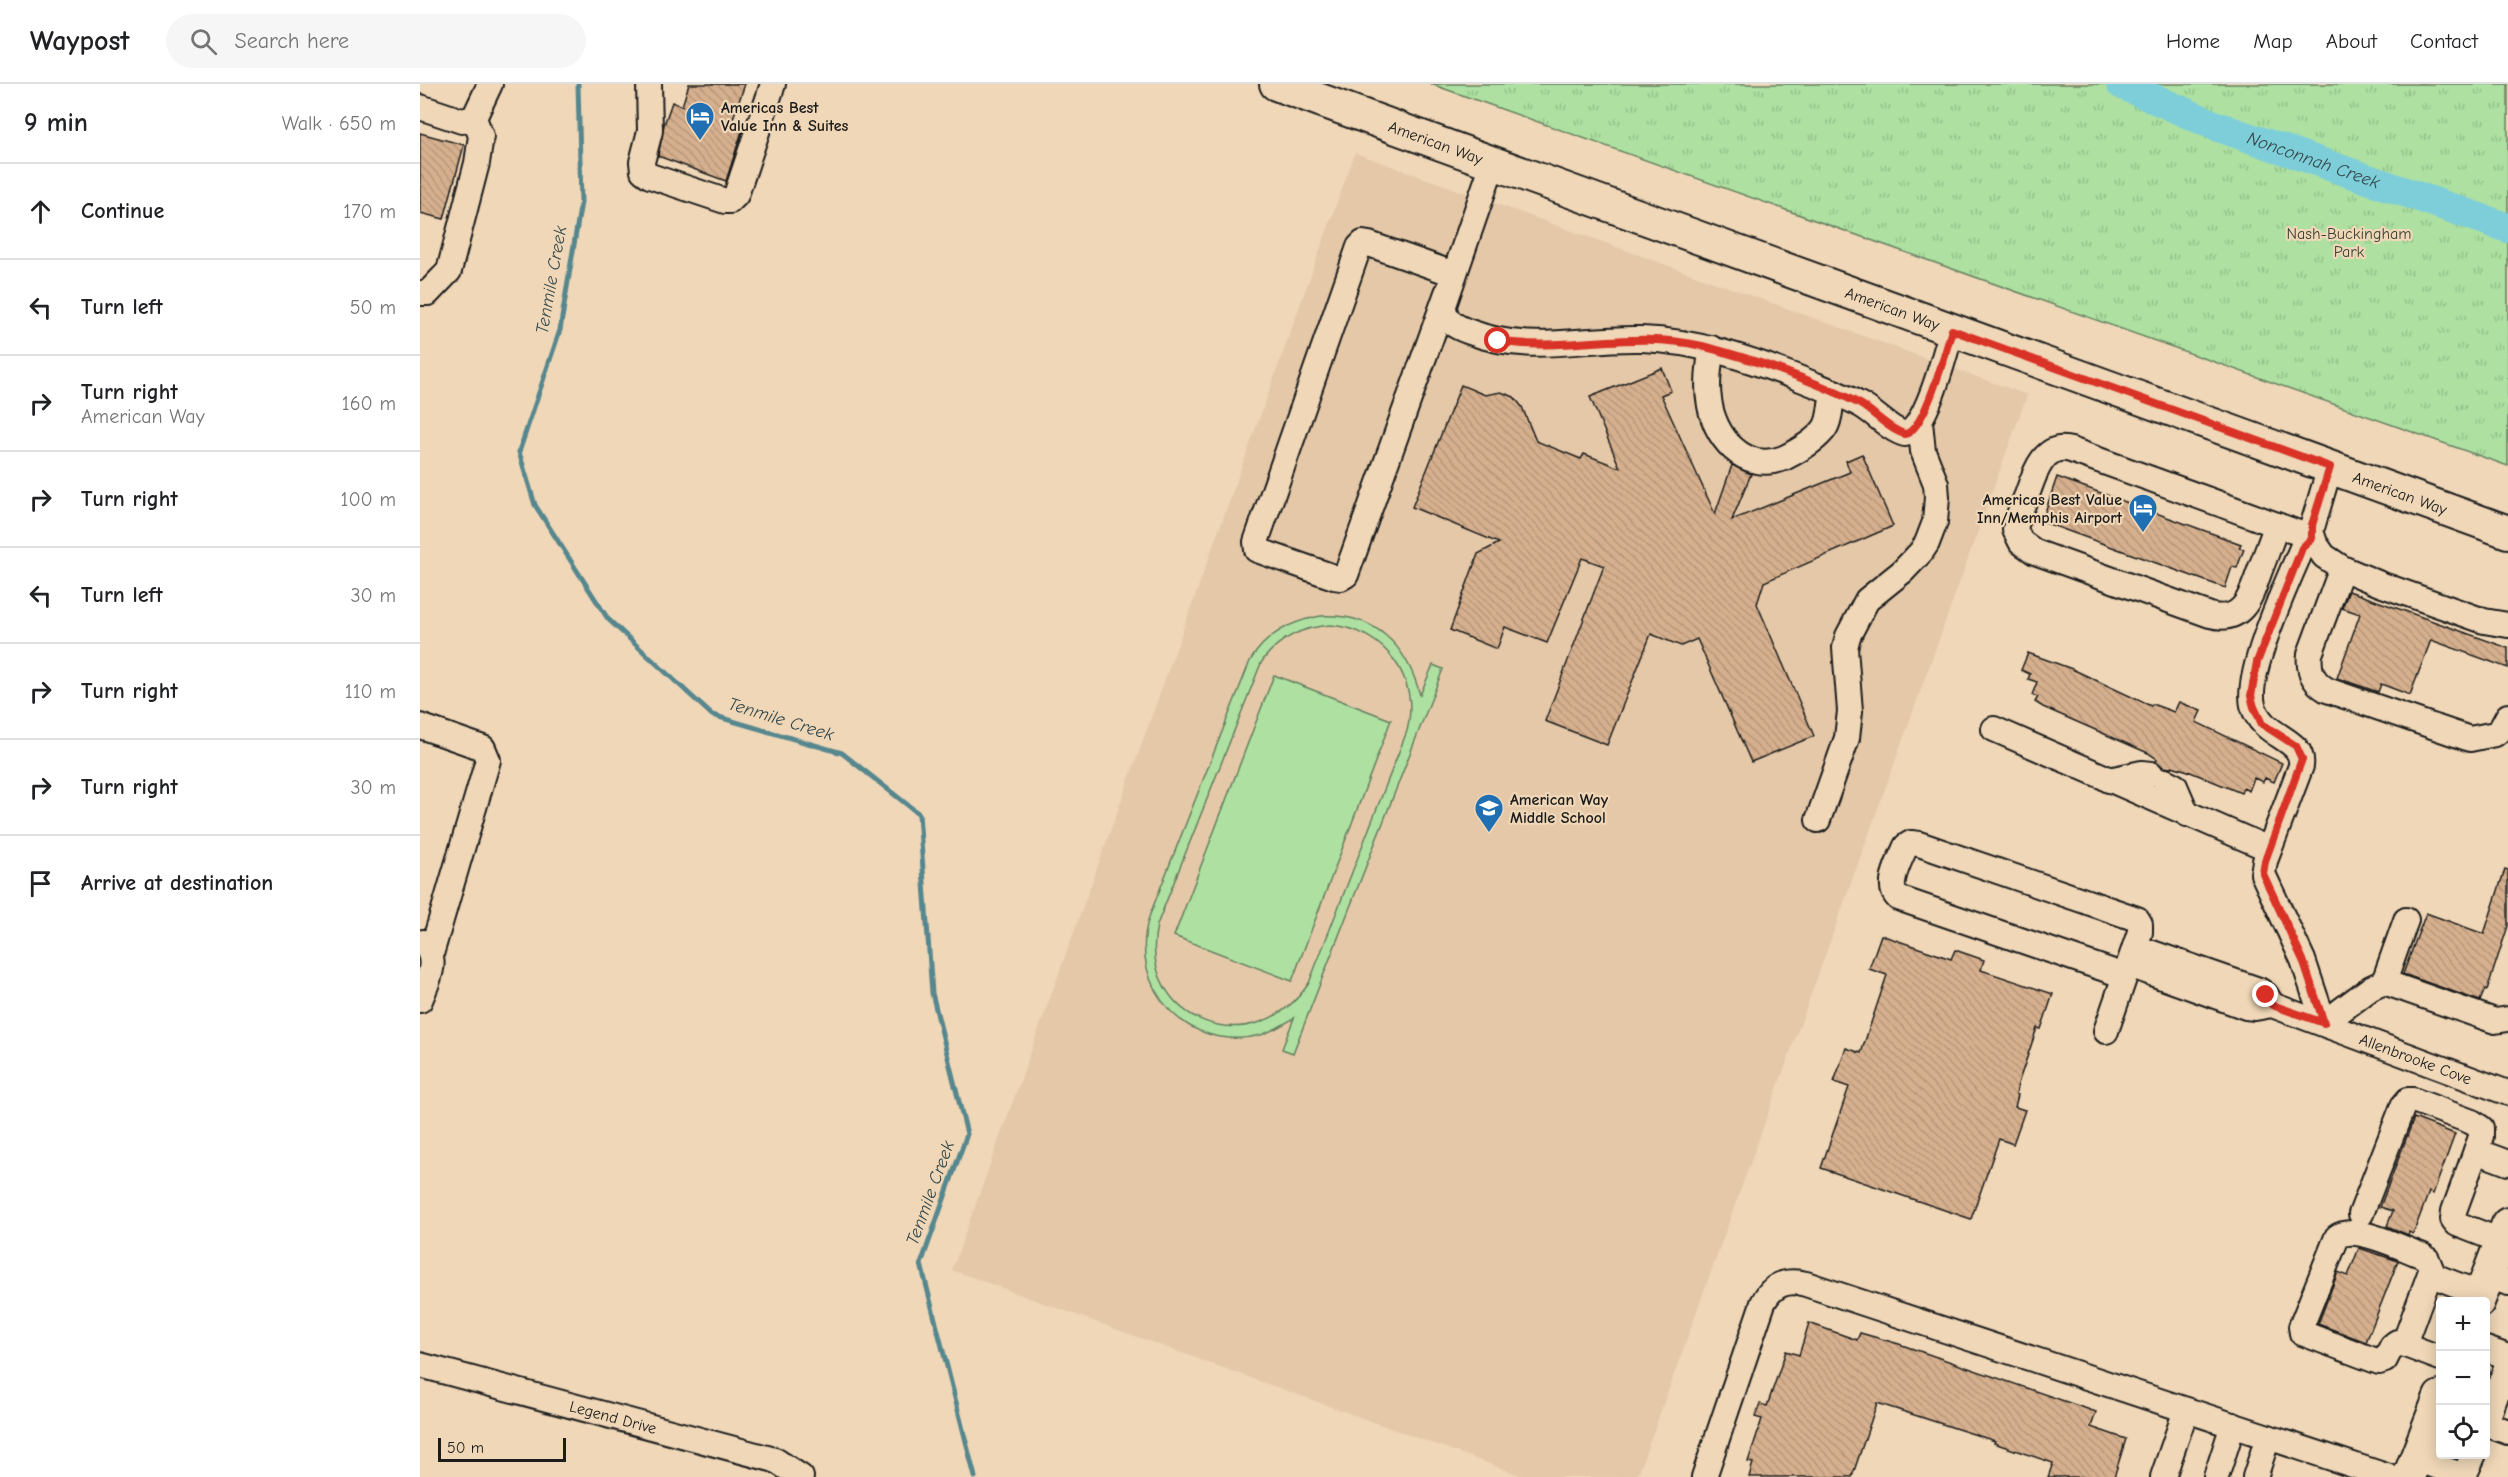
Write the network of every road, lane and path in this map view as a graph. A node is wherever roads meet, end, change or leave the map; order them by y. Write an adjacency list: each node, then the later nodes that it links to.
1 (490, 84): 6 (street)
2 (649, 84): 3 (street)
3 (773, 84)
4 (1276, 84): 7 (main road, American Way)
5 (420, 107): 6 (street)
6 (474, 118): 9 (street)
7 (1493, 163): 8 (street); 10 (main road, American Way)
8 (1450, 283): 8 (street); 11 (street)
9 (420, 293)
10 (1952, 330): 13 (street); 14 (main road, American Way)
11 (1711, 348): 12 (street); 12 (street)
12 (1834, 392): 13 (street)
13 (1920, 422): 25 (street)
14 (2330, 467): 16 (main road, American Way); 17 (street)
15 (2277, 525): 15 (street); 17 (street)
16 (2508, 532)
17 (2312, 538): 18 (street); 26 (street)
18 (2342, 568): 19 (street); 20 (street)
19 (2508, 625)
20 (2508, 716)
21 (420, 726): 28 (street)
22 (1994, 729): 23 (street)
23 (2109, 780): 24 (street); 24 (street)
24 (2187, 814): 26 (street)
25 (1818, 820)
26 (2269, 849): 33 (street)
27 (2406, 920): 30 (street)
28 (426, 947): 31 (street)
29 (2129, 963): 29 (street, Allenbrooke Cove); 33 (street, Allenbrooke Cove); 34 (street)
30 (2384, 982): 32 (street); 33 (street)
31 (420, 1000)
32 (2508, 1019)
33 (2324, 1023): 35 (street, Allenbrooke Cove)
34 (2106, 1031)
35 (2474, 1080): 36 (street, Allenbrooke Cove); 37 (street)
36 (2508, 1093)
37 (2459, 1117): 38 (street); 40 (street)
38 (2476, 1150): 39 (street); 41 (street)
39 (2508, 1163)
40 (2361, 1214)
41 (2505, 1232): 43 (main road)
42 (2431, 1271): 43 (street); 44 (street); 44 (street)
43 (2488, 1288)
44 (2404, 1344): 46 (street)
45 (2490, 1350): 47 (street)
46 (2436, 1356)
47 (2508, 1357)
48 (2508, 1362): 52 (street)
49 (420, 1365): 59 (street, Legend Drive)
50 (2186, 1410): 53 (street); 60 (street); 61 (street)
51 (2436, 1412): 58 (main road)
52 (2490, 1413)
53 (2233, 1425): 56 (street); 62 (street)
54 (2490, 1425): 55 (street)
55 (2508, 1432)
56 (2268, 1437): 63 (street); 64 (street)
57 (2472, 1459): 58 (street)
58 (2413, 1468)
59 (801, 1477)
60 (1704, 1477)
61 (2163, 1477)
62 (2216, 1477)
63 (2255, 1477)
64 (2389, 1477)

